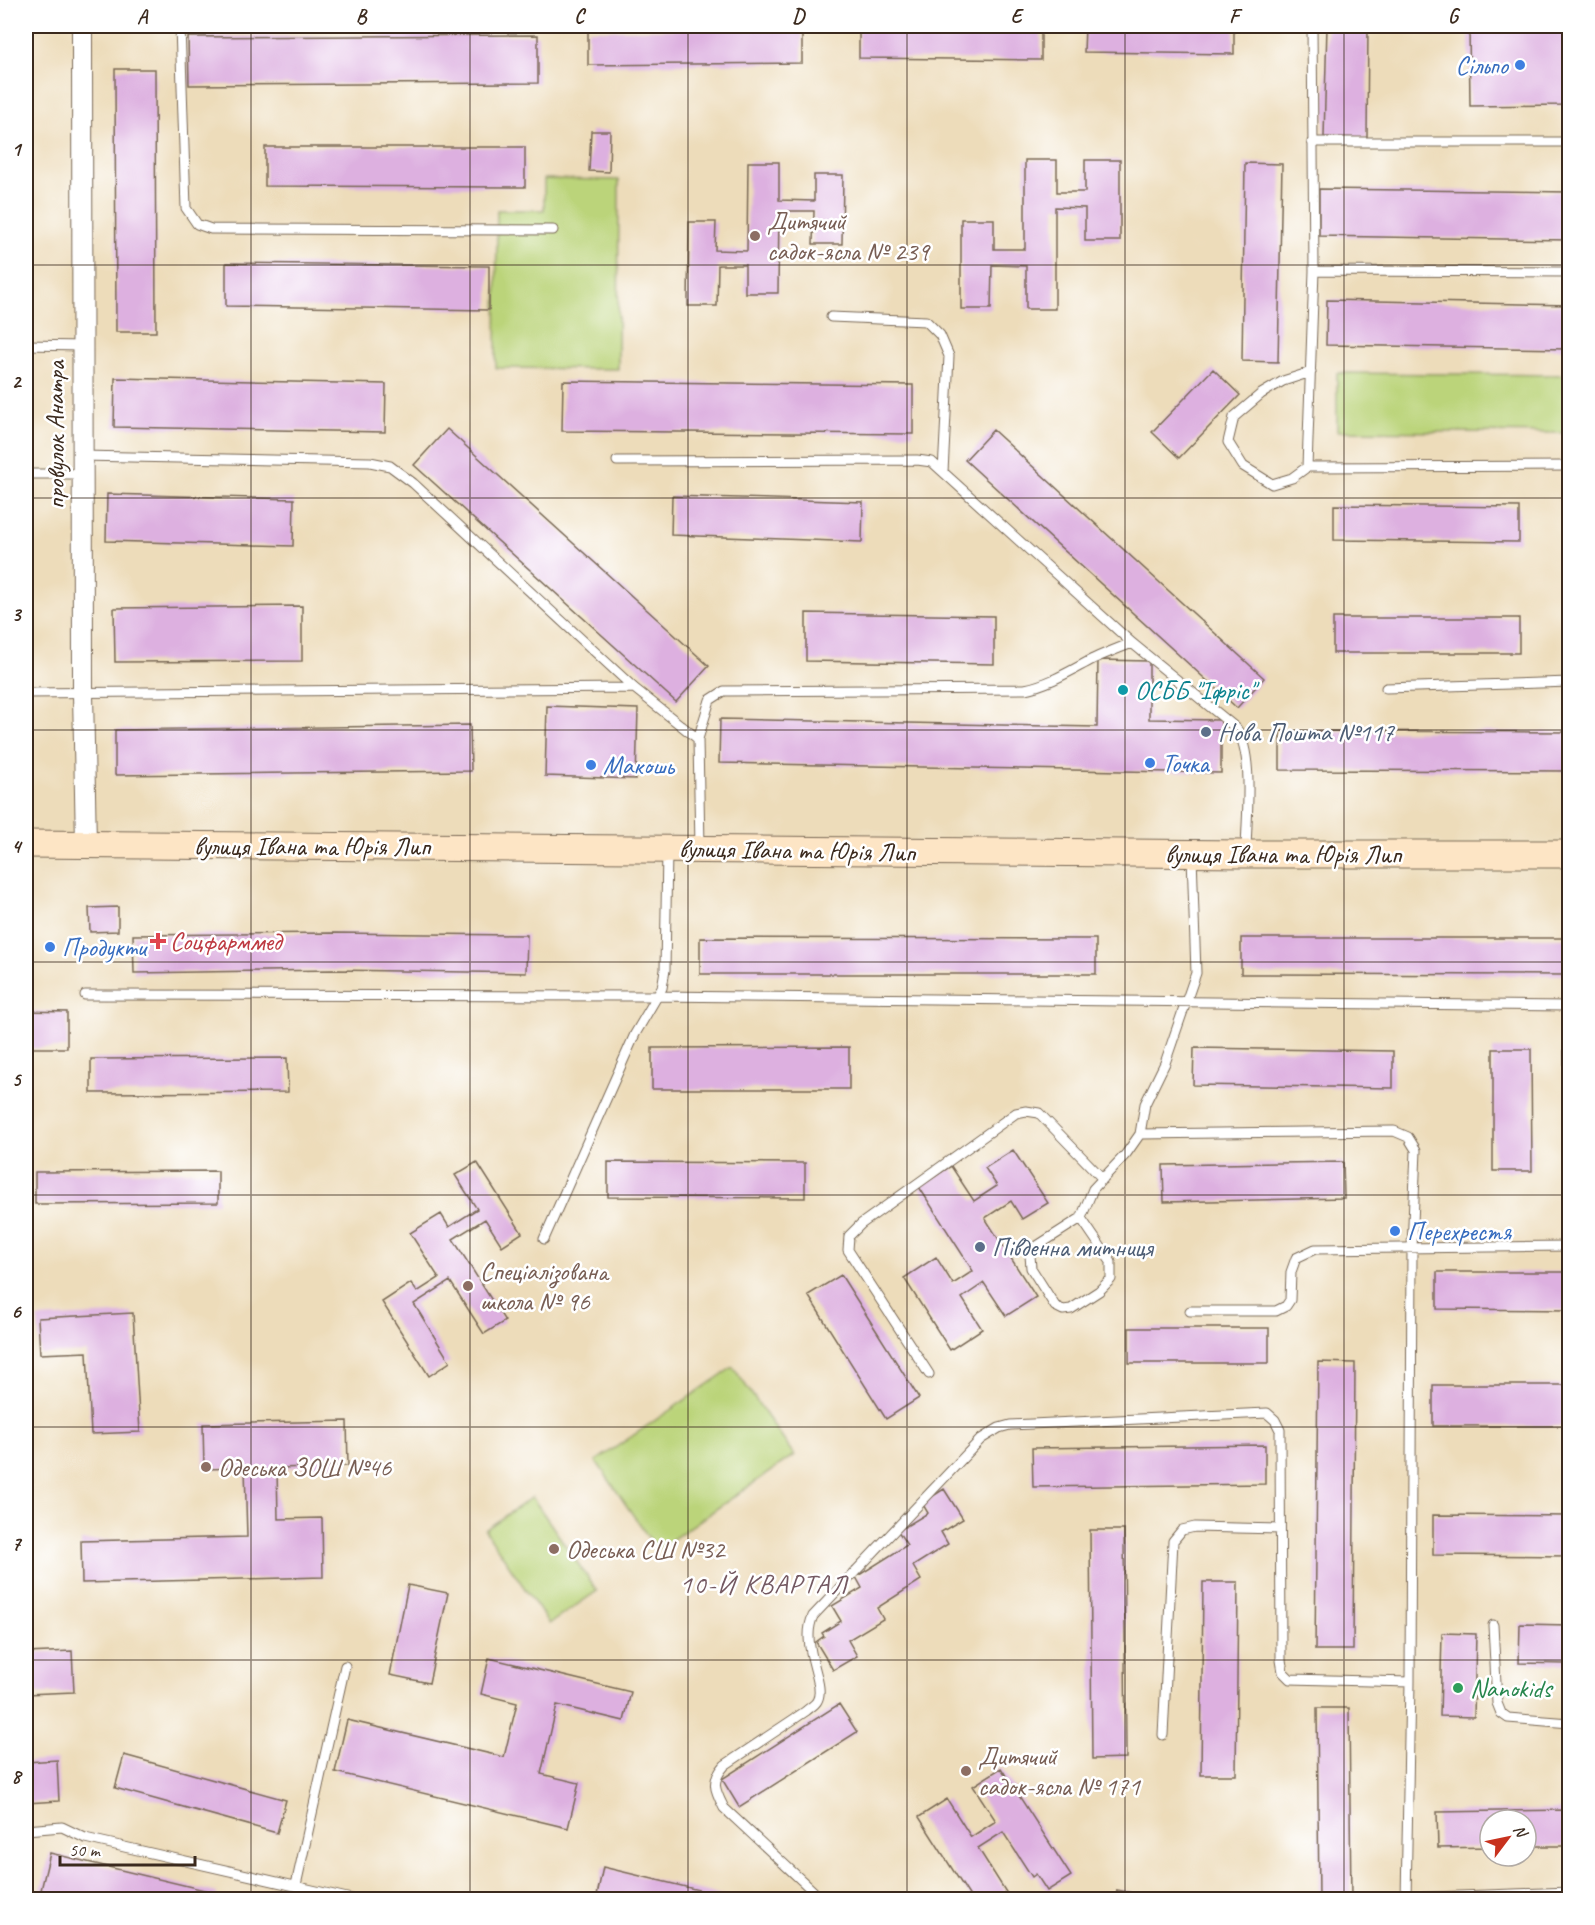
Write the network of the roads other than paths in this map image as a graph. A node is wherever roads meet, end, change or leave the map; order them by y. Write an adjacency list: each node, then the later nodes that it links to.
1 (82, 26): 11 (street, провулок Анатра)
2 (180, 26): 6 (lane)
3 (1312, 26): 4 (lane)
4 (1312, 141): 5 (lane); 7 (lane)
5 (1569, 142)
6 (553, 230)
7 (1314, 271): 8 (lane); 12 (lane)
8 (1569, 272)
9 (831, 317): 17 (lane)
10 (26, 345): 11 (lane)
11 (82, 346): 14 (street, провулок Анатра)
12 (1311, 372): 16 (lane); 16 (lane)
13 (617, 461): 17 (lane)
14 (82, 465): 18 (lane); 21 (lane); 24 (street, провулок Анатра)
15 (1569, 466): 16 (lane)
16 (1307, 467)
17 (943, 472): 19 (lane)
18 (26, 474)
19 (1132, 643): 25 (lane); 31 (lane)
20 (1569, 682): 22 (lane)
21 (634, 688): 24 (lane); 25 (lane)
22 (1386, 688)
23 (26, 693): 24 (lane)
24 (83, 693): 27 (street, провулок Анатра)
25 (698, 739): 29 (lane)
26 (26, 844): 27 (street, вулиця Івана та Юрія Лип)
27 (86, 844): 28 (street, вулиця Івана та Юрія Лип)
28 (667, 849): 29 (street, вулиця Івана та Юрія Лип); 34 (lane)
29 (700, 849): 30 (street, вулиця Івана та Юрія Лип)
30 (1192, 854): 31 (street, вулиця Івана та Юрія Лип); 35 (lane)
31 (1246, 854): 32 (street, вулиця Івана та Юрія Лип)
32 (1569, 854)
33 (85, 995): 34 (lane)
34 (657, 996): 35 (lane); 41 (lane)
35 (1187, 1000): 36 (lane); 37 (lane)
36 (1569, 1006): 38 (lane)
37 (1140, 1134): 39 (lane); 43 (lane)
38 (1569, 1142)
39 (1103, 1179): 40 (lane); 45 (lane)
40 (1081, 1218): 40 (lane)
41 (544, 1239)
42 (1569, 1246): 43 (lane)
43 (1412, 1248): 44 (lane); 49 (lane)
44 (1190, 1311)
45 (930, 1374)
46 (1280, 1529): 49 (lane); 51 (lane); 56 (lane)
47 (1493, 1624): 50 (lane)
48 (345, 1666): 53 (lane)
49 (1410, 1682): 57 (lane)
50 (1569, 1723)
51 (1163, 1736)
52 (26, 1830): 53 (lane)
53 (296, 1885): 55 (lane)
54 (1569, 1892): 57 (lane)
55 (356, 1899)
56 (816, 1899)
57 (1406, 1899)

